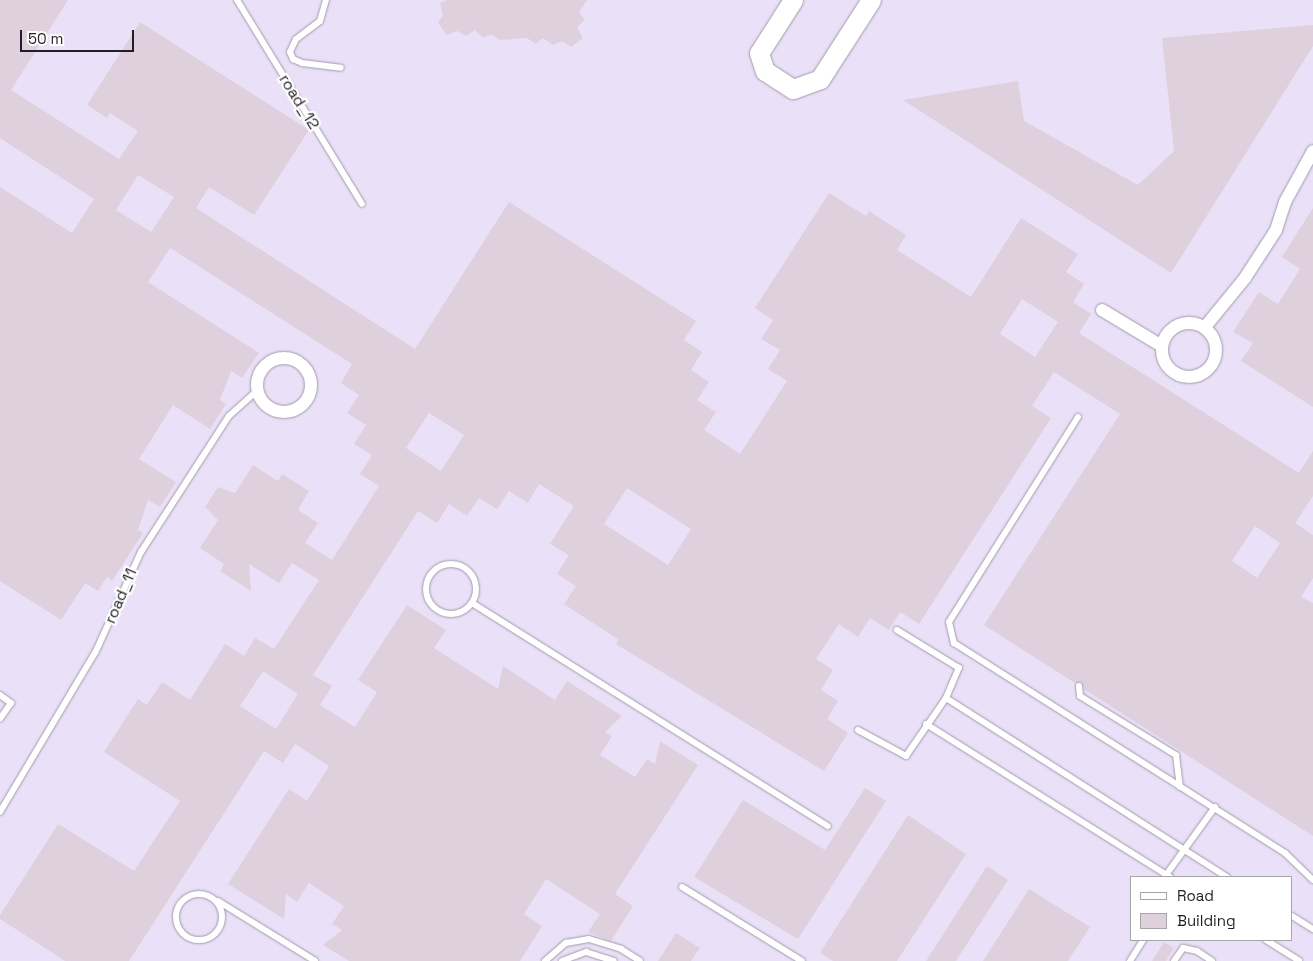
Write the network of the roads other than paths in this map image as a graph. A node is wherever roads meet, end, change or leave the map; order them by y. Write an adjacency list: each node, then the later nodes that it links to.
1 (237, 0): 7 (lane, road_12)
2 (326, 0): 5 (lane)
3 (793, 0): 4 (street)
4 (871, 0)
5 (341, 68)
6 (1313, 151): 9 (street)
7 (362, 204)
8 (1102, 310): 10 (street)
9 (1205, 328): 10 (street); 10 (street)
10 (1162, 346)
11 (258, 391): 11 (street); 23 (lane, road_11)
12 (1078, 417): 21 (lane)
13 (472, 603): 13 (lane); 24 (lane)
14 (896, 630): 17 (lane)
15 (1079, 686): 21 (lane)
16 (0, 695): 18 (lane)
17 (946, 698): 19 (lane); 25 (lane)
18 (0, 719)
19 (926, 724): 20 (lane); 26 (lane)
20 (858, 730)
21 (1180, 787): 22 (lane)
22 (1215, 807): 25 (lane); 28 (lane)
23 (0, 812)
24 (828, 826)
25 (1183, 851): 26 (lane); 27 (lane)
26 (1168, 876)
27 (1225, 876)
28 (1313, 880)
29 (682, 887): 40 (lane)
30 (214, 898): 30 (lane); 35 (lane)
31 (1293, 917): 32 (lane)
32 (1313, 929)
33 (1142, 941): 41 (lane)
34 (1268, 941): 44 (lane)
35 (315, 961)
36 (545, 961): 39 (lane)
37 (562, 961): 38 (lane)
38 (614, 961)
39 (640, 961)
40 (802, 961)
41 (1130, 961)
42 (1174, 961): 43 (lane)
43 (1212, 961)
44 (1299, 961)

